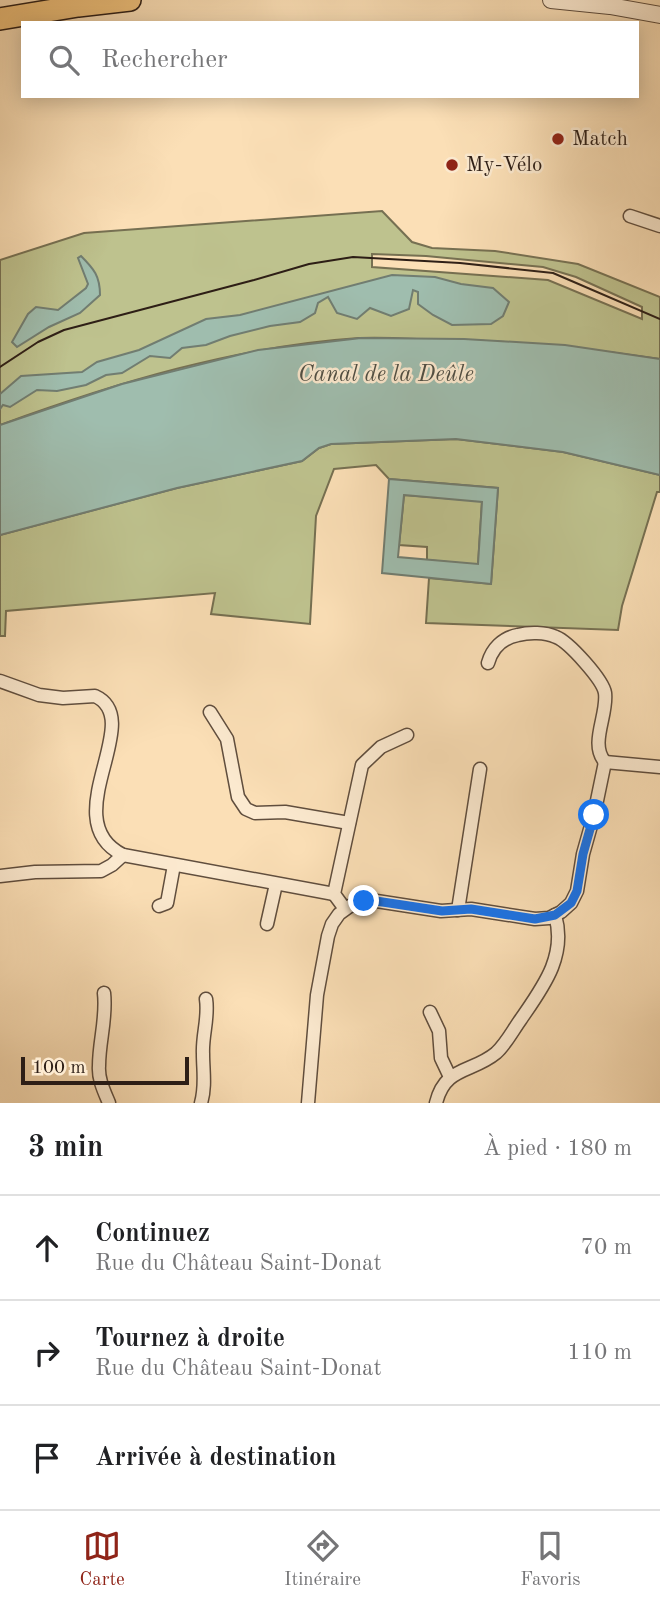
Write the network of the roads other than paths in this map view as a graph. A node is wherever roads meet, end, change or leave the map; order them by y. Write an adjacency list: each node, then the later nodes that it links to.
1 (130, 0): 5 (main road)
2 (551, 0): 3 (street)
3 (603, 3): 4 (street)
4 (660, 15)
5 (0, 19)
6 (630, 216): 7 (street)
7 (660, 226)
8 (488, 663): 12 (street)
9 (0, 681): 16 (street)
10 (210, 712): 15 (street)
11 (407, 735): 15 (street)
12 (605, 762): 13 (street); 24 (street)
13 (660, 767)
14 (480, 769): 23 (street)
15 (349, 823): 20 (street)
16 (123, 855): 17 (street); 18 (street)
17 (174, 865): 19 (street); 21 (street)
18 (0, 876)
19 (276, 884): 20 (street); 25 (street)
20 (334, 894): 22 (street)
21 (159, 906)
22 (345, 909): 23 (street); 32 (street)
23 (458, 910): 24 (street)
24 (555, 915): 29 (street)
25 (267, 924)
26 (104, 993): 30 (street)
27 (206, 999): 31 (street)
28 (430, 1012): 29 (street)
29 (450, 1077): 33 (street)
30 (109, 1103)
31 (201, 1103)
32 (308, 1103)
33 (436, 1103)

